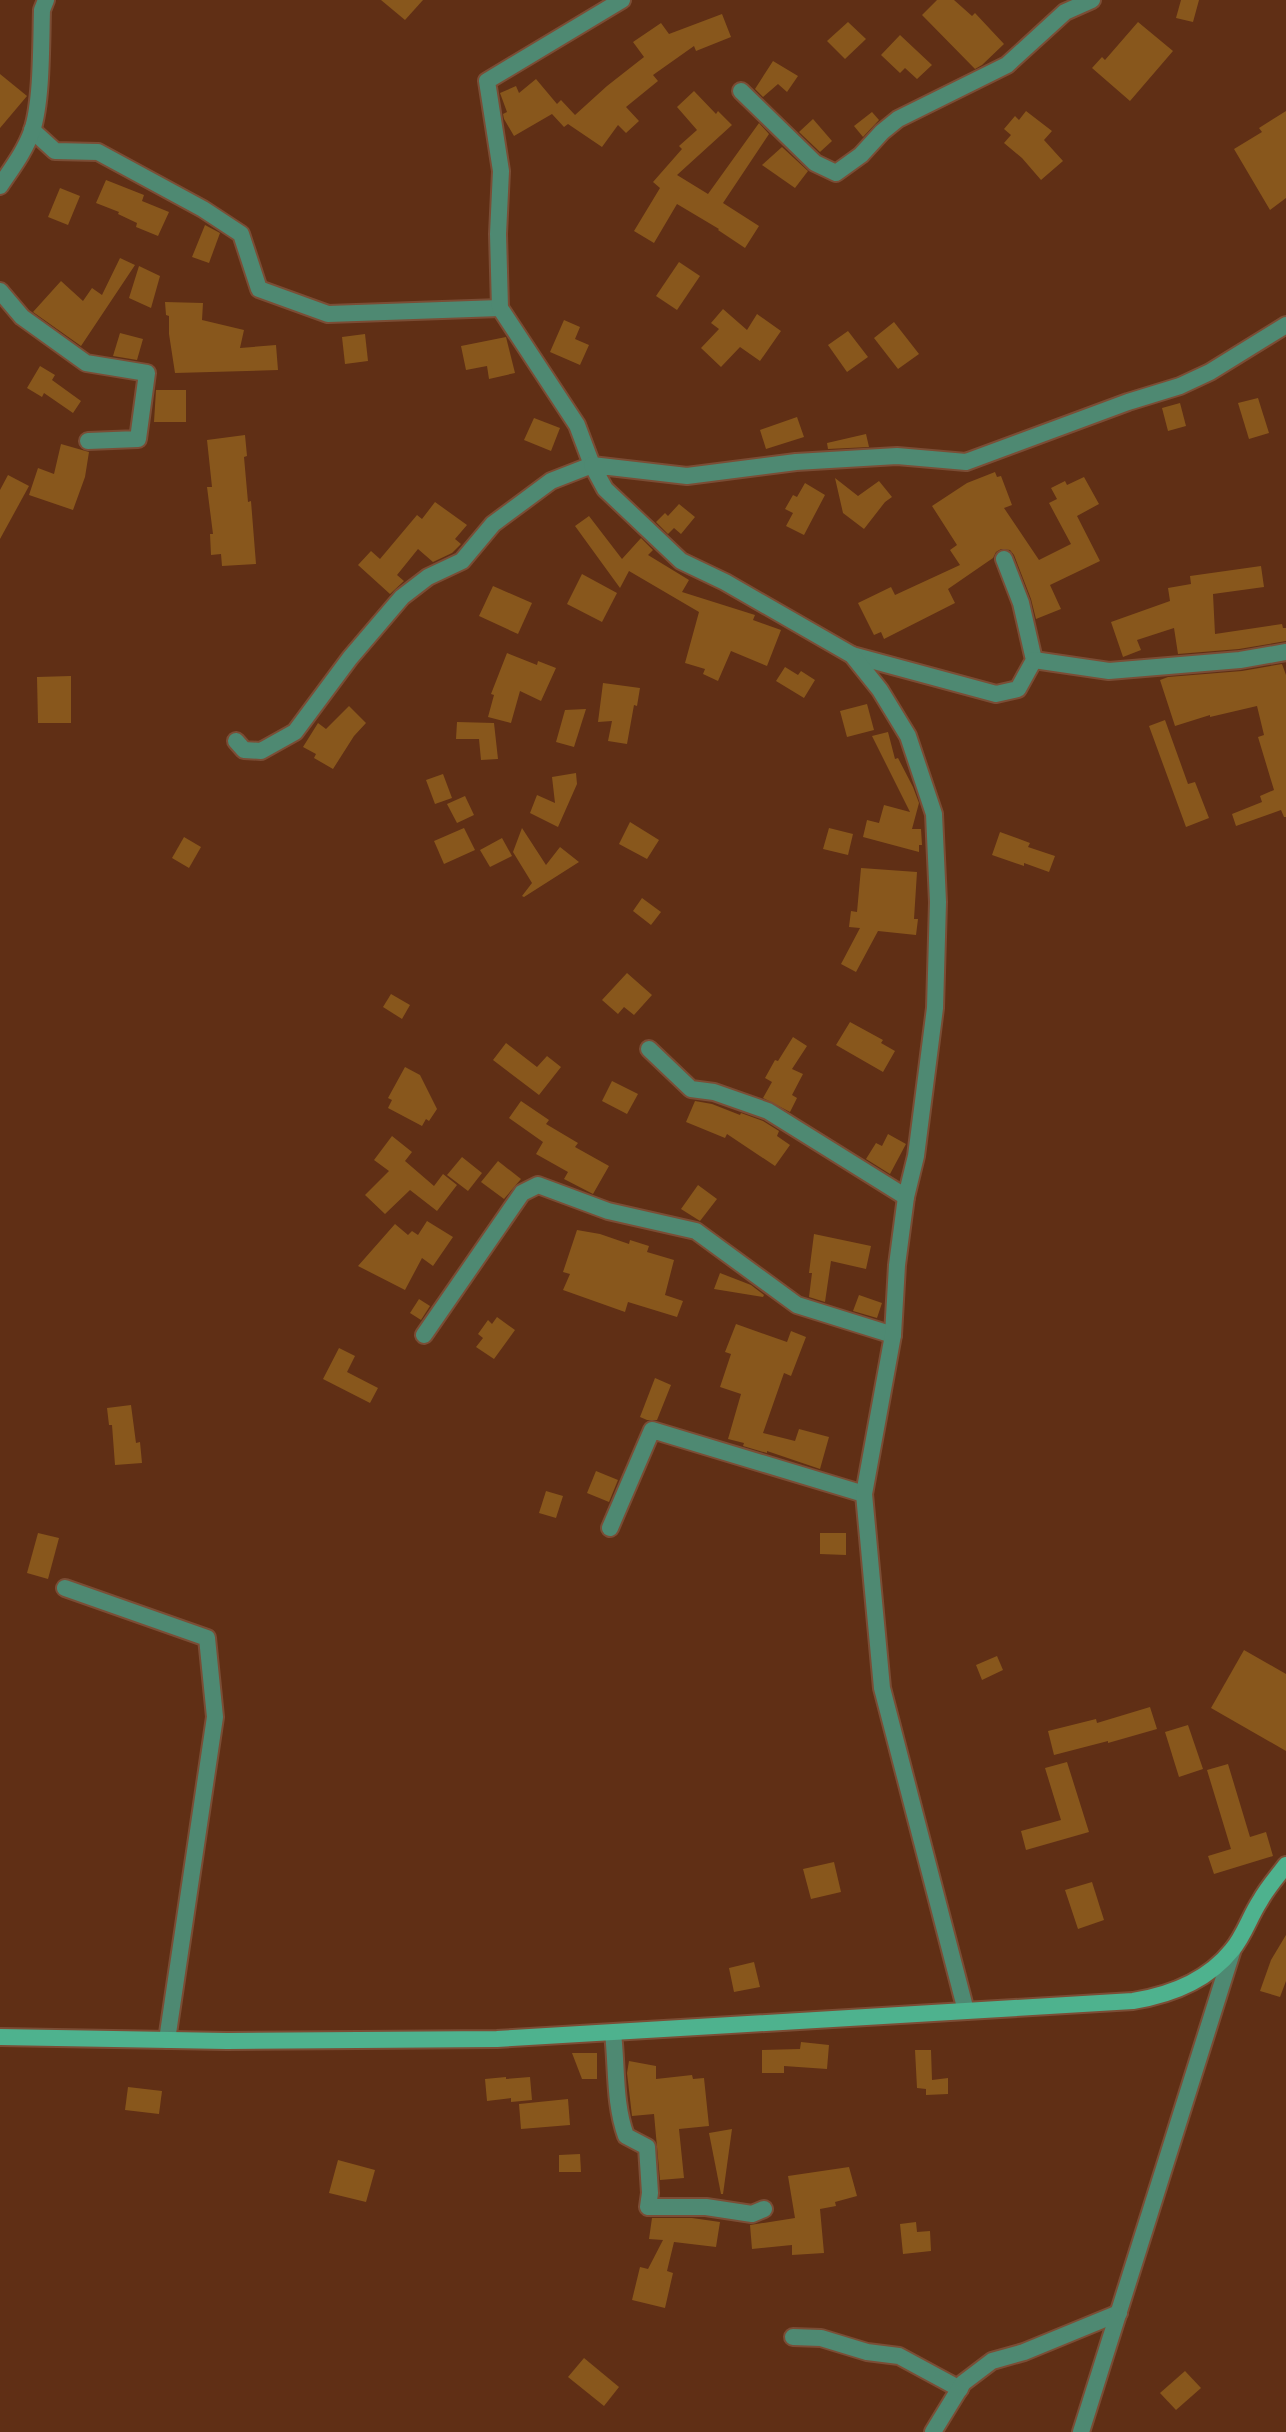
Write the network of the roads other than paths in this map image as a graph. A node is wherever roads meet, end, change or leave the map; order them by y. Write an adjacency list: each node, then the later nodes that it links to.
1 (46, 0): 5 (street)
2 (622, 0): 8 (street)
3 (1092, 0): 4 (street)
4 (741, 91)
5 (32, 130): 6 (street); 8 (street)
6 (0, 186)
7 (0, 291): 10 (street)
8 (500, 308): 11 (street)
9 (1286, 325): 11 (street)
10 (88, 441)
11 (592, 465): 14 (street); 16 (street)
12 (1004, 559): 15 (street)
13 (1286, 652): 15 (street)
14 (852, 655): 15 (street); 18 (street)
15 (1034, 660)
16 (236, 741)
17 (649, 1049): 18 (street)
18 (906, 1197): 20 (street)
19 (424, 1335): 20 (street)
20 (893, 1335): 21 (street)
21 (864, 1494): 22 (street); 26 (street)
22 (610, 1528)
23 (65, 1588): 29 (street)
24 (1286, 1865): 25 (street)
25 (1233, 1949): 26 (street); 31 (street)
26 (966, 2011): 27 (street)
27 (613, 2033): 29 (street); 30 (street)
28 (0, 2037): 29 (street)
29 (167, 2040)
30 (764, 2209)
31 (1119, 2313): 33 (street); 35 (street)
32 (793, 2337): 33 (street)
33 (960, 2389): 34 (street)
34 (933, 2432)
35 (1081, 2432)

